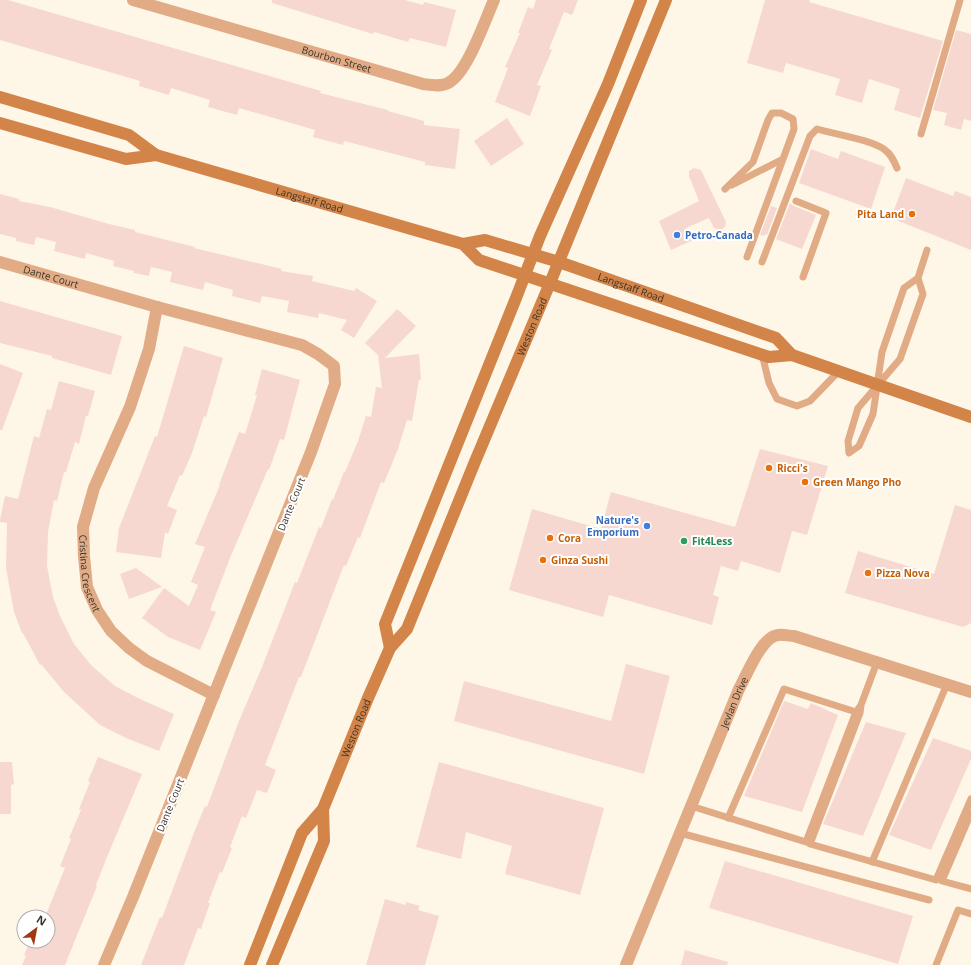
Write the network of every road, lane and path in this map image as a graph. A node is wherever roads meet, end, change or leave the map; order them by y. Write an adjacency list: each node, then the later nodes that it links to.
1 (133, 0): 2 (street, Bourbon Street)
2 (494, 0)
3 (641, 0): 15 (main road)
4 (666, 0): 18 (main road, Weston Road)
5 (960, 0): 8 (lane)
6 (0, 96): 9 (main road, Langstaff Road)
7 (0, 123): 9 (main road, Langstaff Road)
8 (921, 134)
9 (156, 155): 13 (main road, Langstaff Road)
10 (783, 159): 10 (lane); 16 (lane)
11 (897, 168): 19 (lane)
12 (796, 201): 21 (lane)
13 (463, 244): 15 (main road, Langstaff Road); 20 (main road, Langstaff Road)
14 (927, 250): 22 (lane)
15 (533, 254): 18 (main road, Langstaff Road); 20 (main road)
16 (747, 257)
17 (0, 262): 24 (street, Dante Court)
18 (559, 262): 23 (main road, Weston Road); 26 (main road, Langstaff Road)
19 (762, 262)
20 (525, 275): 23 (main road, Langstaff Road); 30 (main road)
21 (802, 277)
22 (918, 278): 28 (lane); 28 (lane)
23 (550, 283): 25 (main road, Langstaff Road); 30 (main road, Weston Road)
24 (157, 307): 34 (street, Cristina Crescent); 34 (street, Dante Court)
25 (762, 354): 26 (main road, Langstaff Road); 27 (lane)
26 (792, 355): 27 (main road, Langstaff Road)
27 (839, 371): 28 (main road, Langstaff Road)
28 (878, 384): 28 (lane); 29 (main road, Langstaff Road)
29 (971, 417)
30 (390, 648): 39 (main road, Weston Road)
31 (878, 662): 32 (street, Jevlan Drive); 35 (lane); 38 (street, Jevlan Drive)
32 (947, 684): 33 (street, Jevlan Drive); 43 (lane)
33 (971, 692)
34 (214, 695): 47 (street, Dante Court)
35 (861, 705): 36 (lane); 43 (lane)
36 (856, 712): 41 (lane); 41 (lane)
37 (971, 799): 43 (lane)
38 (691, 806): 41 (lane); 42 (street, Jevlan Drive)
39 (323, 809): 48 (main road, Weston Road); 49 (main road, Weston Road)
40 (971, 813): 44 (lane)
41 (728, 818)
42 (680, 833): 45 (lane); 50 (street, Jevlan Drive)
43 (872, 862)
44 (971, 889)
45 (929, 900)
46 (971, 914): 51 (lane)
47 (104, 965)
48 (250, 965)
49 (272, 965)
50 (626, 965)
51 (936, 965)

